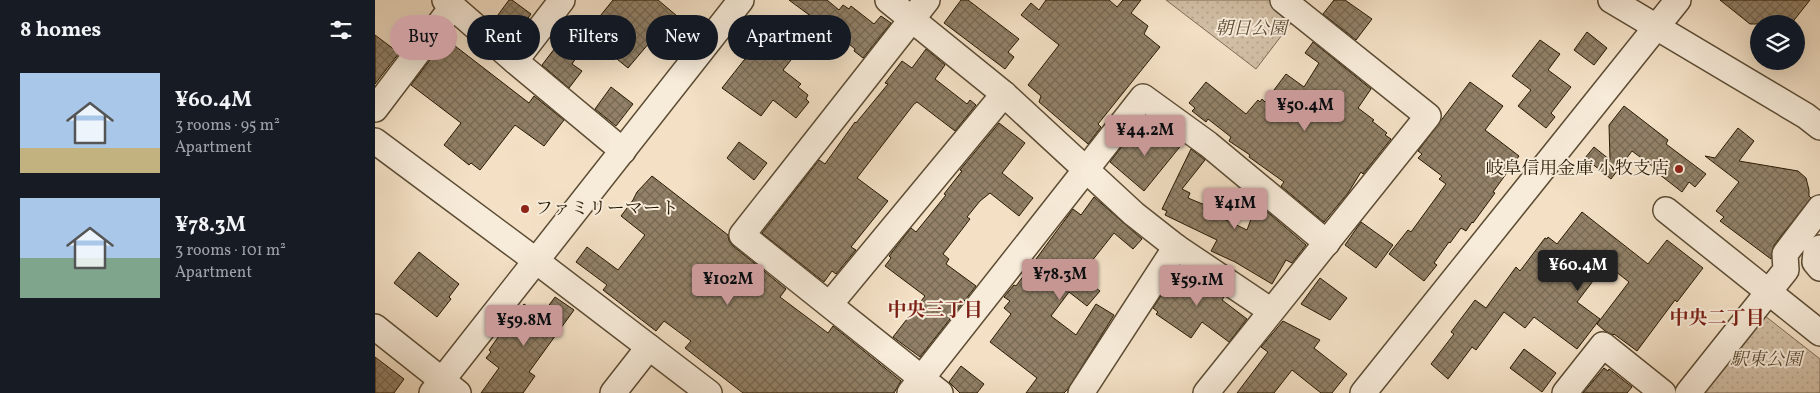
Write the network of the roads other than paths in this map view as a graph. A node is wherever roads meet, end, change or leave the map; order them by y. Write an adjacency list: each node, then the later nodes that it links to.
1 (562, 0): 11 (street)
2 (741, 0): 16 (street)
3 (888, 0): 9 (street)
4 (927, 0): 9 (street)
5 (1283, 0): 20 (street)
6 (1611, 0): 10 (street)
7 (1678, 0): 10 (street)
8 (449, 3): 11 (street); 13 (street)
9 (912, 20): 12 (street); 26 (street)
10 (1657, 27): 14 (street); 37 (street)
11 (515, 61): 16 (street)
12 (1004, 94): 17 (street); 26 (street)
13 (375, 109)
14 (1820, 127)
15 (375, 141): 23 (street)
16 (623, 150): 23 (street)
17 (1087, 169): 20 (street); 21 (street); 31 (street)
18 (1820, 208): 25 (street)
19 (1665, 210): 25 (street)
20 (1327, 243): 27 (street)
21 (1176, 247): 27 (street); 35 (street)
22 (1820, 248): 24 (street)
23 (535, 260): 30 (street); 32 (street)
24 (1820, 268)
25 (1768, 291): 29 (street); 40 (street)
26 (830, 304): 31 (street)
27 (1271, 310): 36 (street)
28 (375, 327): 32 (street)
29 (1820, 332)
30 (649, 347): 33 (street); 34 (street)
31 (924, 388)
32 (444, 389)
33 (613, 393)
34 (709, 393)
35 (1081, 393)
36 (1206, 393)
37 (1363, 393)
38 (1565, 393): 39 (street)
39 (1663, 393)
40 (1688, 393)

